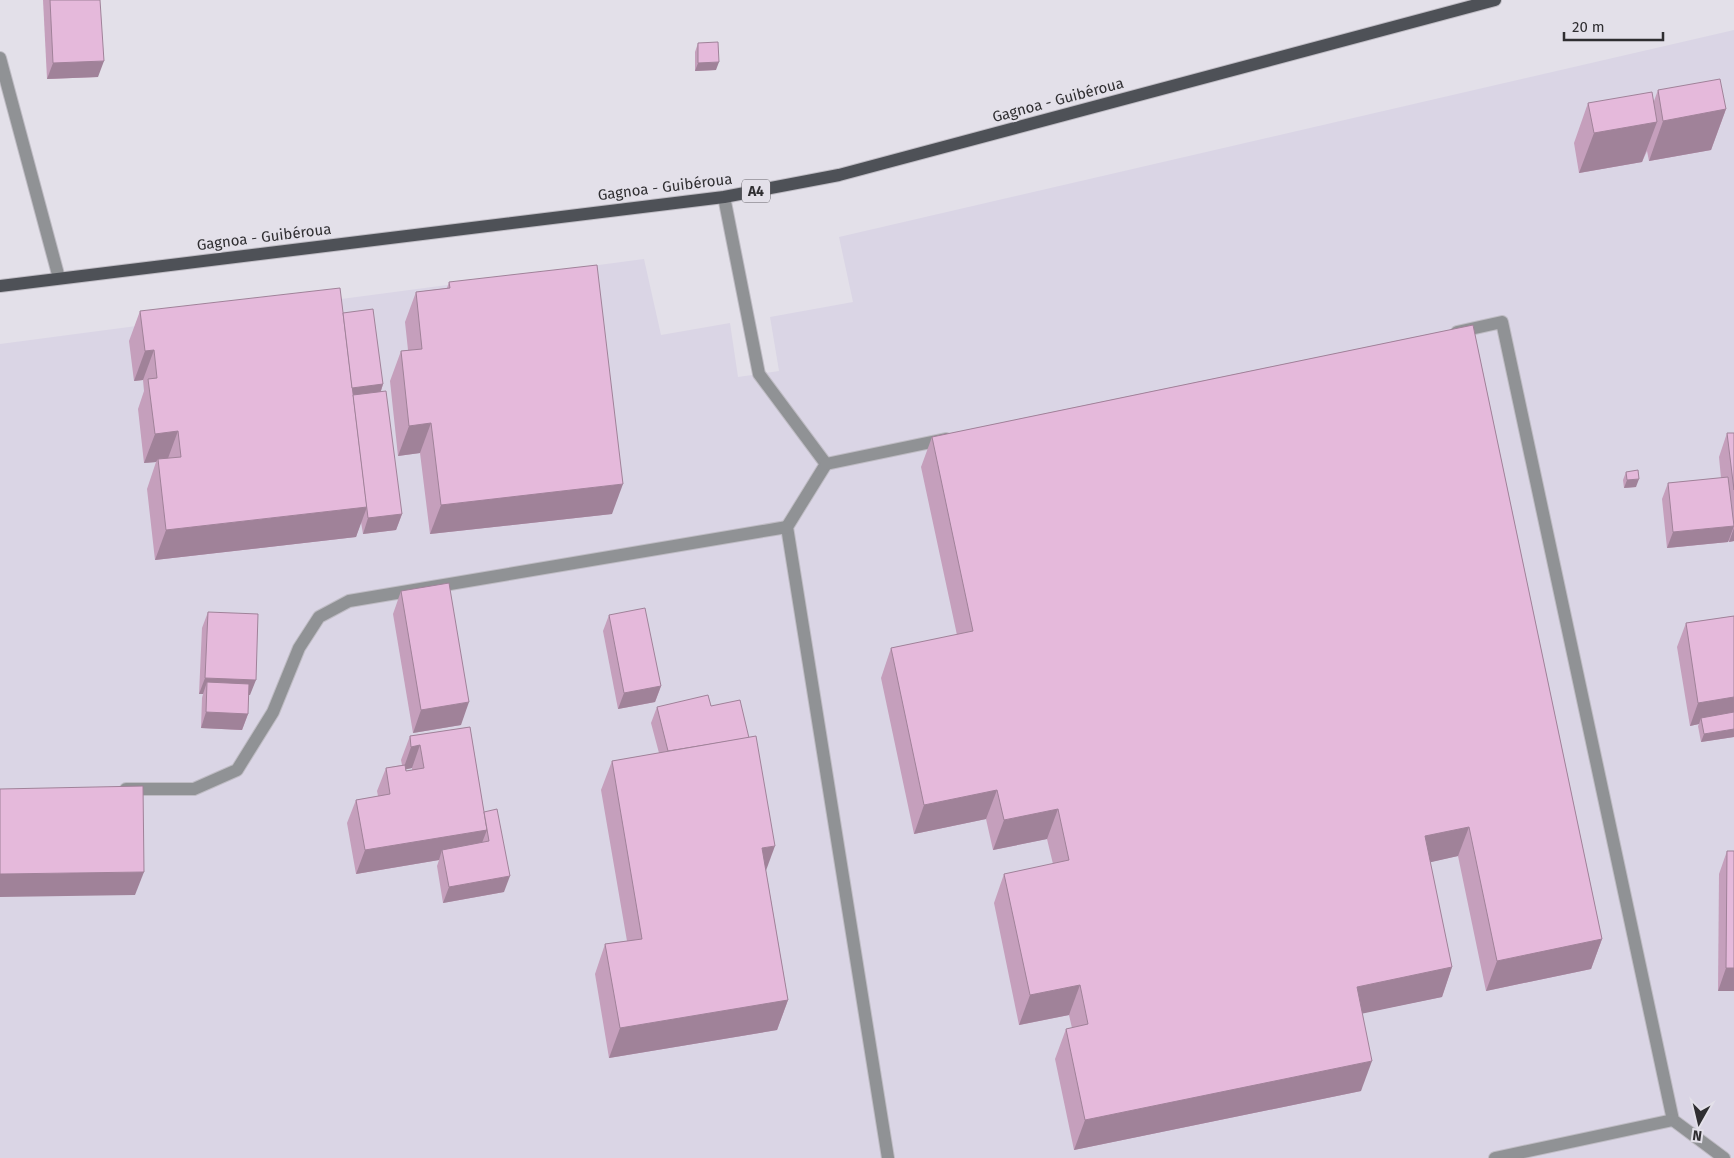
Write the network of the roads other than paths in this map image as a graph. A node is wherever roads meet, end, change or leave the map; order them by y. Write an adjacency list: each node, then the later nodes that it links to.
1 (1495, 0): 3 (main road, Gagnoa - Guibéroua / A4)
2 (0, 58): 4 (street)
3 (724, 197): 4 (main road, Gagnoa - Guibéroua / A4); 8 (street)
4 (59, 278): 5 (main road, Gagnoa - Guibéroua / A4)
5 (0, 286)
6 (1444, 334): 11 (street)
7 (961, 436): 8 (street)
8 (826, 464): 9 (street)
9 (787, 527): 10 (street); 12 (street)
10 (116, 789)
11 (1673, 1120): 13 (street); 14 (street)
12 (888, 1158)
13 (1495, 1158)
14 (1724, 1158)

